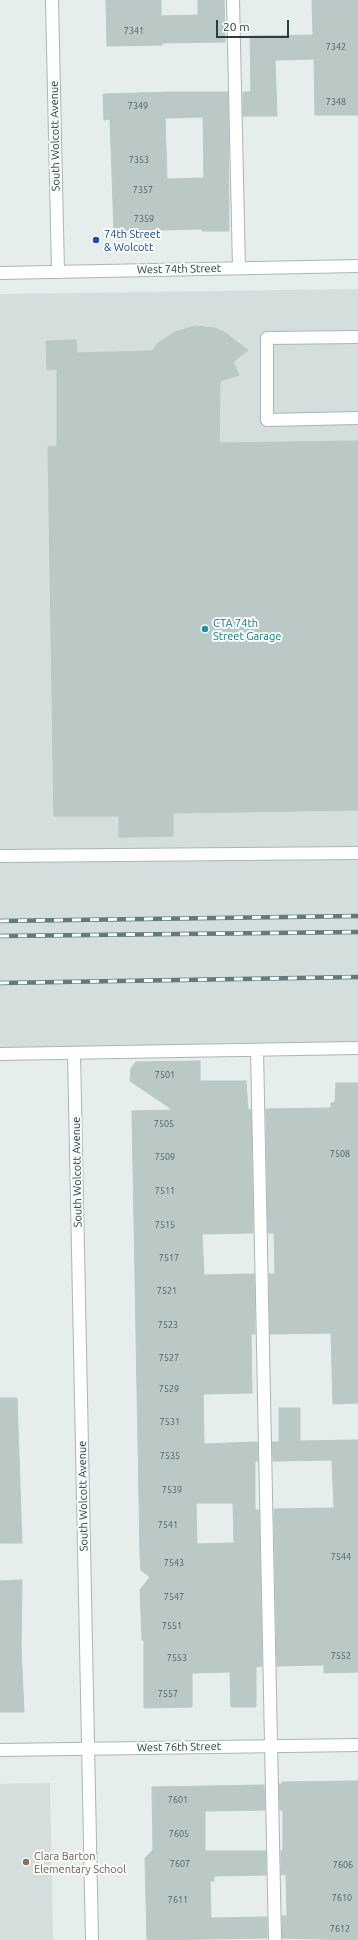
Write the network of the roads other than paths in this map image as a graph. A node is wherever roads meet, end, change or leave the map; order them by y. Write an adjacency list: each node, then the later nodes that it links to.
1 (52, 0): 5 (street, South Wolcott Avenue)
2 (233, 0): 4 (street)
3 (358, 266): 4 (street, West 74th Street)
4 (239, 268): 5 (street, West 74th Street)
5 (58, 272): 6 (street, West 74th Street)
6 (0, 273)
7 (358, 337): 8 (street)
8 (358, 418)
9 (358, 853): 10 (street)
10 (0, 856)
11 (358, 1048): 12 (street)
12 (257, 1050): 13 (street); 16 (street)
13 (74, 1053): 14 (street); 17 (street, South Wolcott Avenue)
14 (0, 1054)
15 (358, 1745): 16 (street, West 76th Street)
16 (271, 1746): 17 (street, West 76th Street); 20 (street)
17 (88, 1748): 18 (street, West 76th Street); 19 (street, South Wolcott Avenue)
18 (0, 1750)
19 (92, 1940)
20 (275, 1940)

